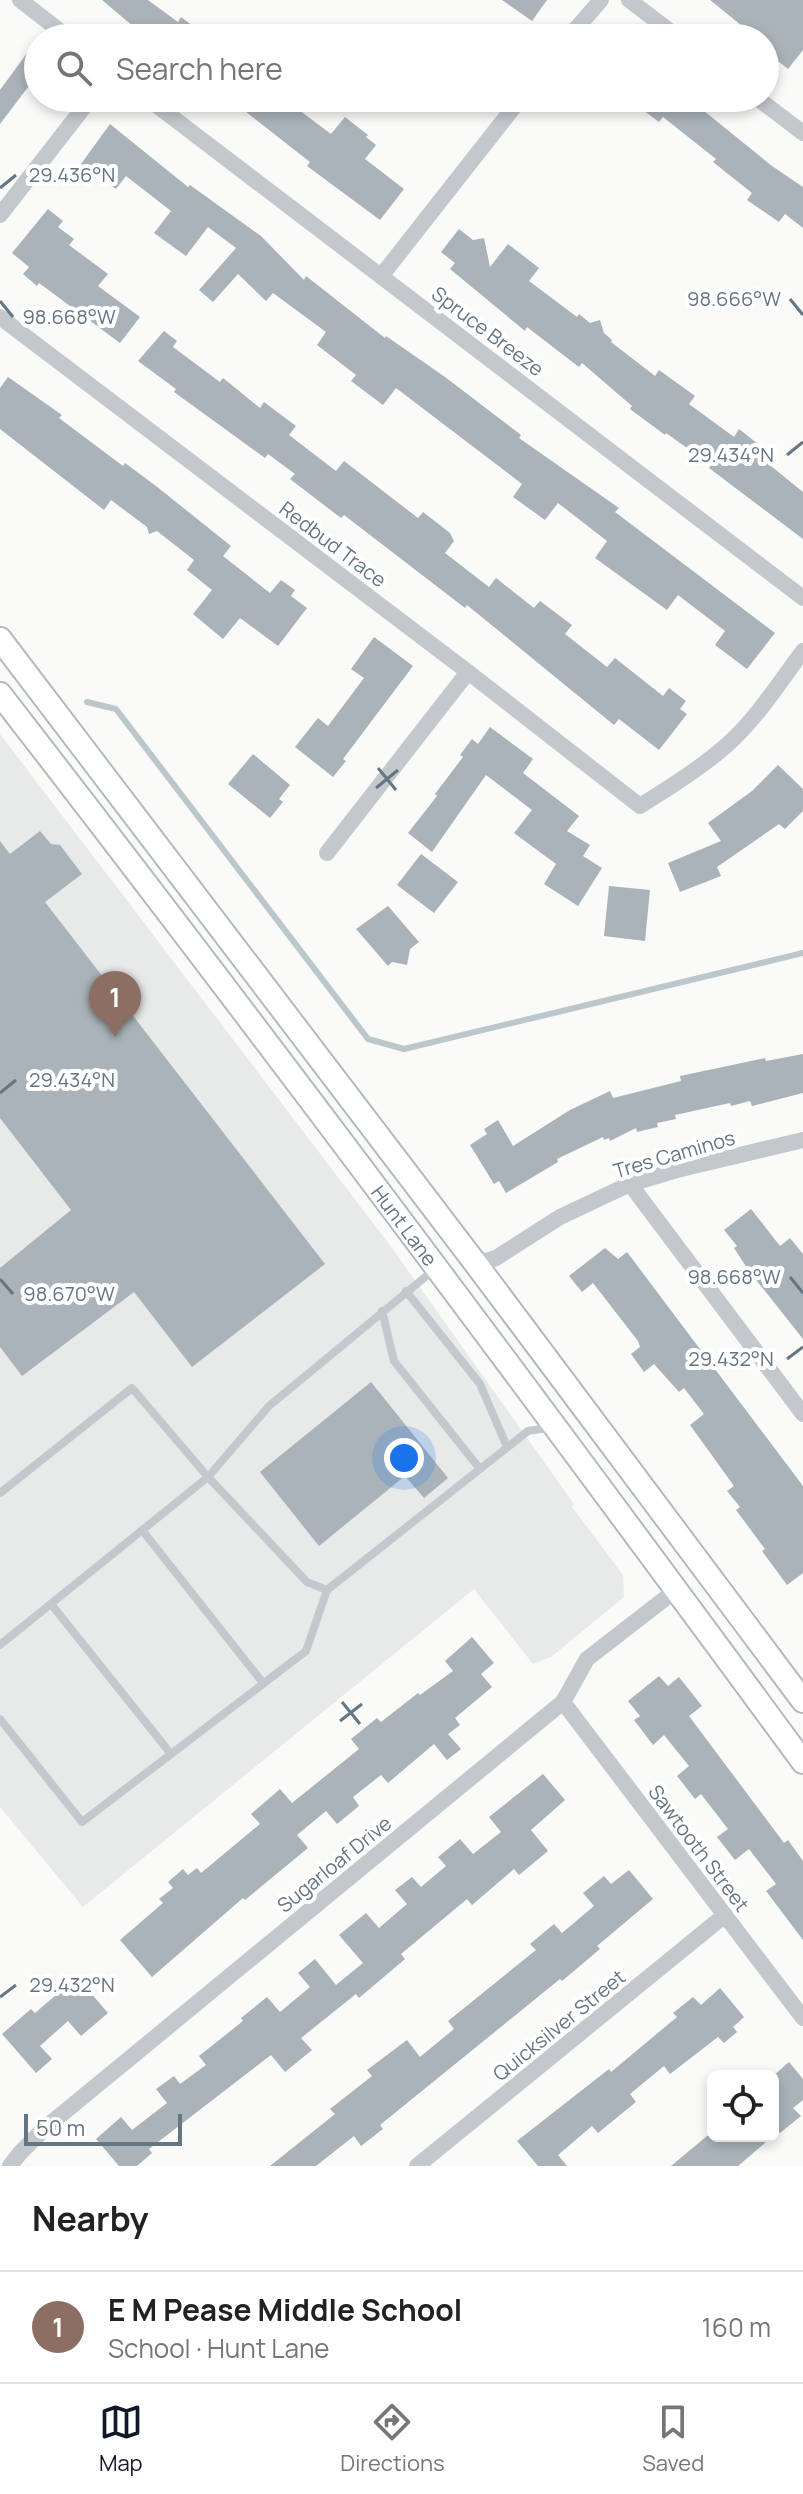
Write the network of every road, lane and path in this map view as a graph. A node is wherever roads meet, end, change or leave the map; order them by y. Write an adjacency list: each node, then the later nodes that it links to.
1 (20, 0): 4 (street)
2 (601, 0): 5 (street)
3 (629, 0): 6 (street)
4 (51, 24)
5 (580, 24)
6 (661, 24)
7 (80, 112): 12 (street)
8 (166, 112): 13 (street, Spruce Breeze)
9 (510, 112): 13 (street)
10 (775, 112): 11 (street)
11 (803, 133)
12 (0, 215)
13 (382, 275): 15 (street, Spruce Breeze)
14 (0, 317): 18 (street, Redbud Trace)
15 (803, 598)
16 (0, 639): 20 (main road, Hunt Lane)
17 (803, 651): 18 (street, Redbud Trace)
18 (468, 672): 21 (street)
19 (0, 694): 22 (main road, Hunt Lane)
20 (160, 847): 22 (main road); 25 (main road, Hunt Lane)
21 (327, 853)
22 (134, 867): 26 (main road, Hunt Lane)
23 (803, 1140): 24 (street, Tres Caminos)
24 (630, 1184): 25 (street, Tres Caminos); 29 (street)
25 (476, 1264): 26 (main road); 32 (main road, Hunt Lane)
26 (435, 1269): 27 (lane); 30 (main road, Hunt Lane)
27 (406, 1291): 28 (lane); 31 (lane)
28 (382, 1311): 33 (lane); 34 (lane)
29 (803, 1414)
30 (554, 1427): 31 (lane); 32 (main road); 38 (main road, Hunt Lane)
31 (507, 1447): 33 (lane)
32 (616, 1451): 42 (main road, Hunt Lane)
33 (480, 1469): 37 (lane)
34 (208, 1477): 35 (lane); 36 (lane); 37 (lane)
35 (0, 1493)
36 (142, 1530): 39 (lane); 41 (lane)
37 (327, 1590): 41 (lane)
38 (676, 1590): 43 (street, Sugarloaf Drive); 46 (main road, Hunt Lane)
39 (51, 1604): 40 (lane); 45 (lane)
40 (0, 1645)
41 (263, 1683): 45 (lane)
42 (803, 1701)
43 (563, 1702): 47 (street, Sawtooth Street); 49 (street, Sugarloaf Drive)
44 (0, 1719): 45 (lane)
45 (171, 1754)
46 (803, 1762)
47 (725, 1915): 48 (street, Sawtooth Street); 50 (street, Quicksilver Street)
48 (803, 2018)
49 (10, 2166)
50 (417, 2166)

